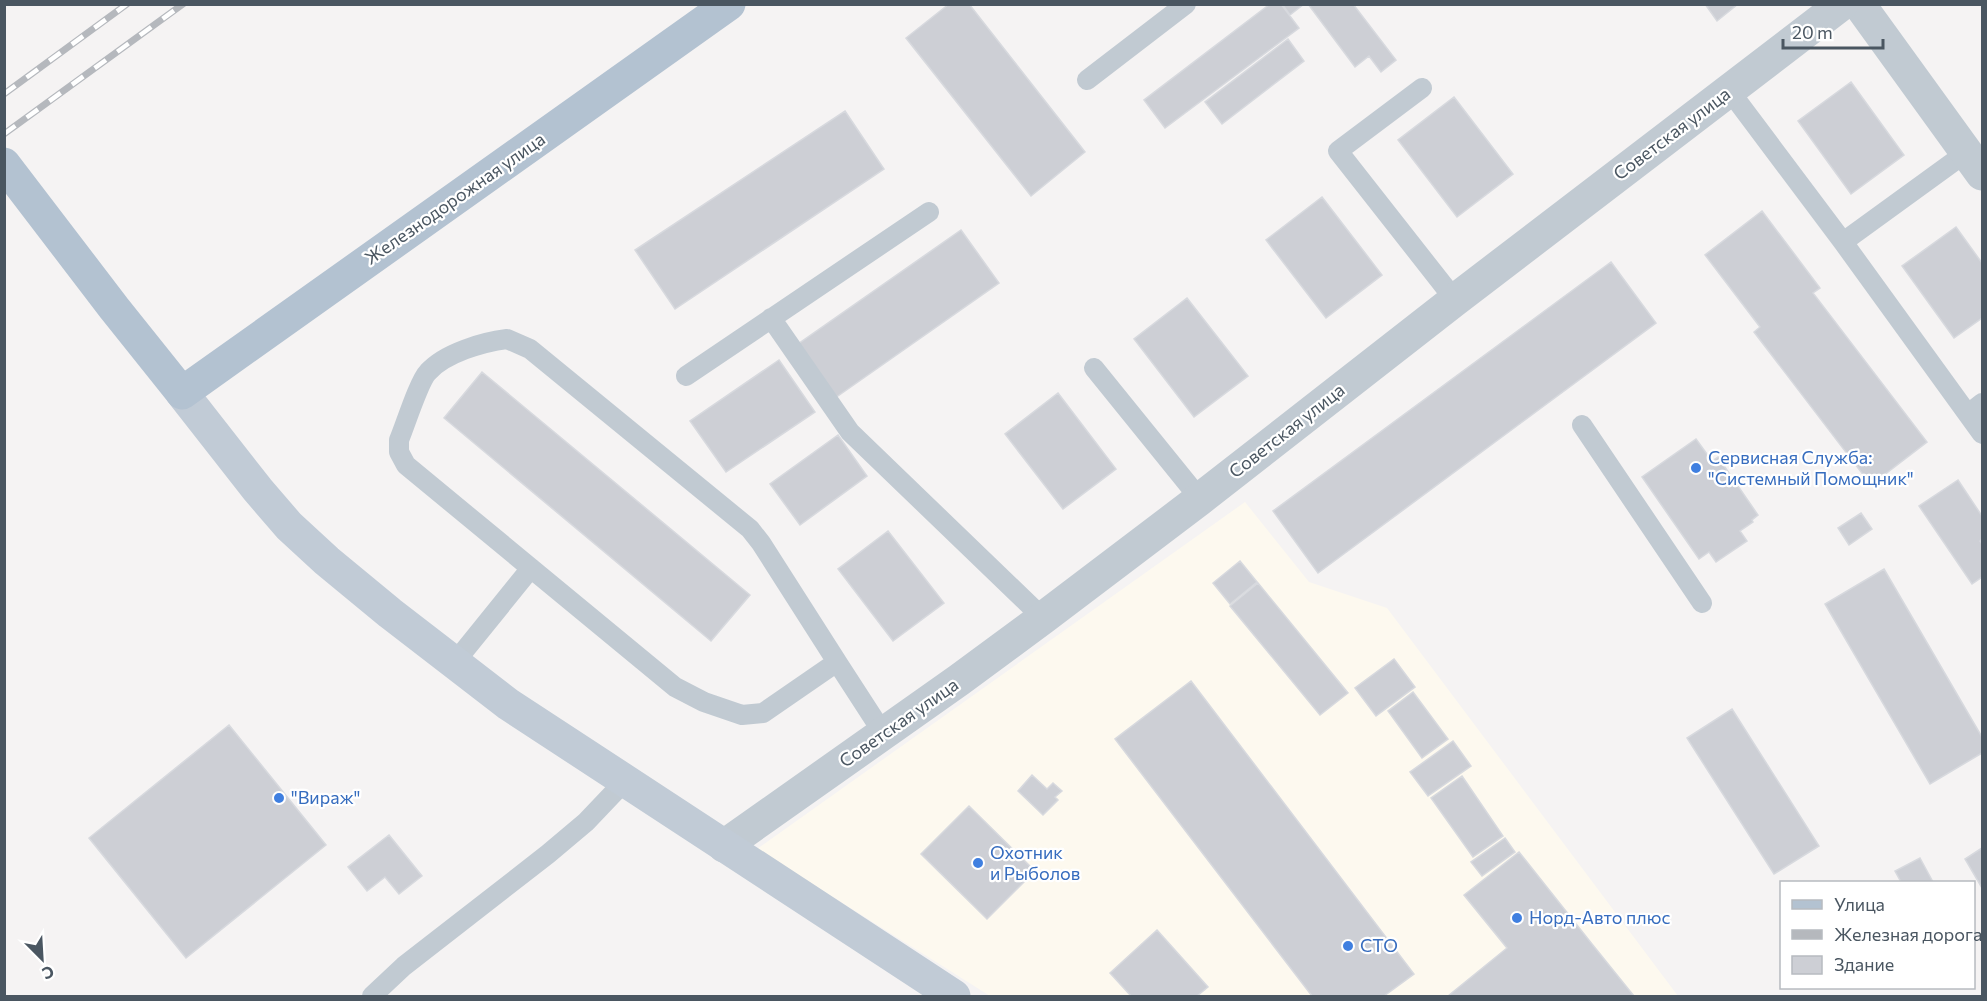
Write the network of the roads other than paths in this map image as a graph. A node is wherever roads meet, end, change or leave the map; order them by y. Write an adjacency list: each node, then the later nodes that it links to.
1 (729, 4): 16 (main road, Железнодорожная улица)
2 (1186, 4): 5 (lane)
3 (1842, 4): 7 (street, Советская улица)
4 (1859, 4): 8 (street)
5 (1087, 80)
6 (1422, 88): 12 (lane)
7 (1729, 90): 11 (lane); 12 (street, Советская улица)
8 (1975, 163): 11 (lane)
9 (4, 164): 16 (main road)
10 (928, 212): 13 (lane)
11 (1843, 242): 17 (lane)
12 (1455, 300): 20 (street, Советская улица)
13 (771, 318): 15 (lane); 23 (lane)
14 (1094, 369): 20 (lane)
15 (686, 376)
16 (182, 393): 24 (main road)
17 (1975, 408): 19 (lane)
18 (1582, 425): 22 (lane)
19 (1983, 434)
20 (1200, 499): 23 (street, Советская улица)
21 (531, 568): 24 (lane); 25 (lane); 25 (lane)
22 (1702, 603)
23 (1043, 618): 26 (street, Советская улица)
24 (454, 662): 27 (main road)
25 (837, 662): 26 (lane)
26 (883, 733): 28 (street, Советская улица)
27 (625, 781): 28 (main road); 29 (lane)
28 (724, 846): 30 (main road)
29 (372, 996)
30 (954, 996)

